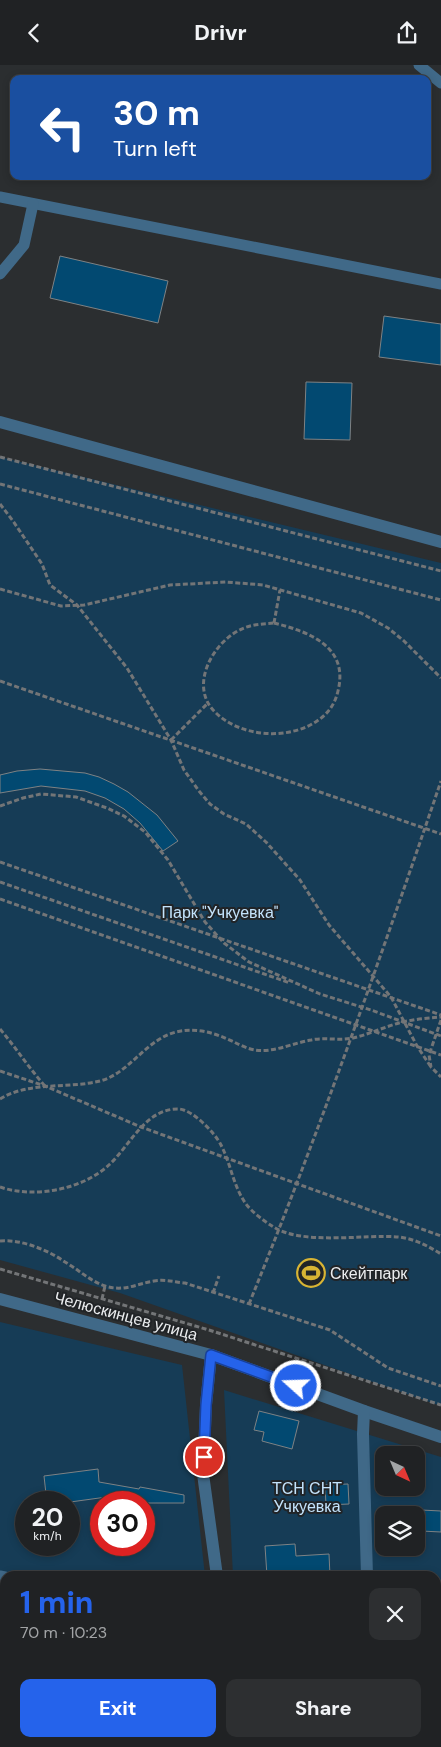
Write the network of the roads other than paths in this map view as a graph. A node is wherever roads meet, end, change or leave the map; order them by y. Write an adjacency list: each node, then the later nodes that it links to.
1 (419, 65): 2 (lane)
2 (441, 83)
3 (0, 197): 4 (lane)
4 (33, 204): 5 (lane); 6 (lane)
5 (0, 274)
6 (441, 284)
7 (0, 423): 8 (street)
8 (441, 542)
9 (0, 1299): 10 (street, Челюскинцев улица)
10 (211, 1355): 11 (street, Челюскинцев улица); 13 (street)
11 (364, 1411): 12 (street, Челюскинцев улица); 14 (street)
12 (441, 1437)
13 (214, 1571)
14 (367, 1571)

